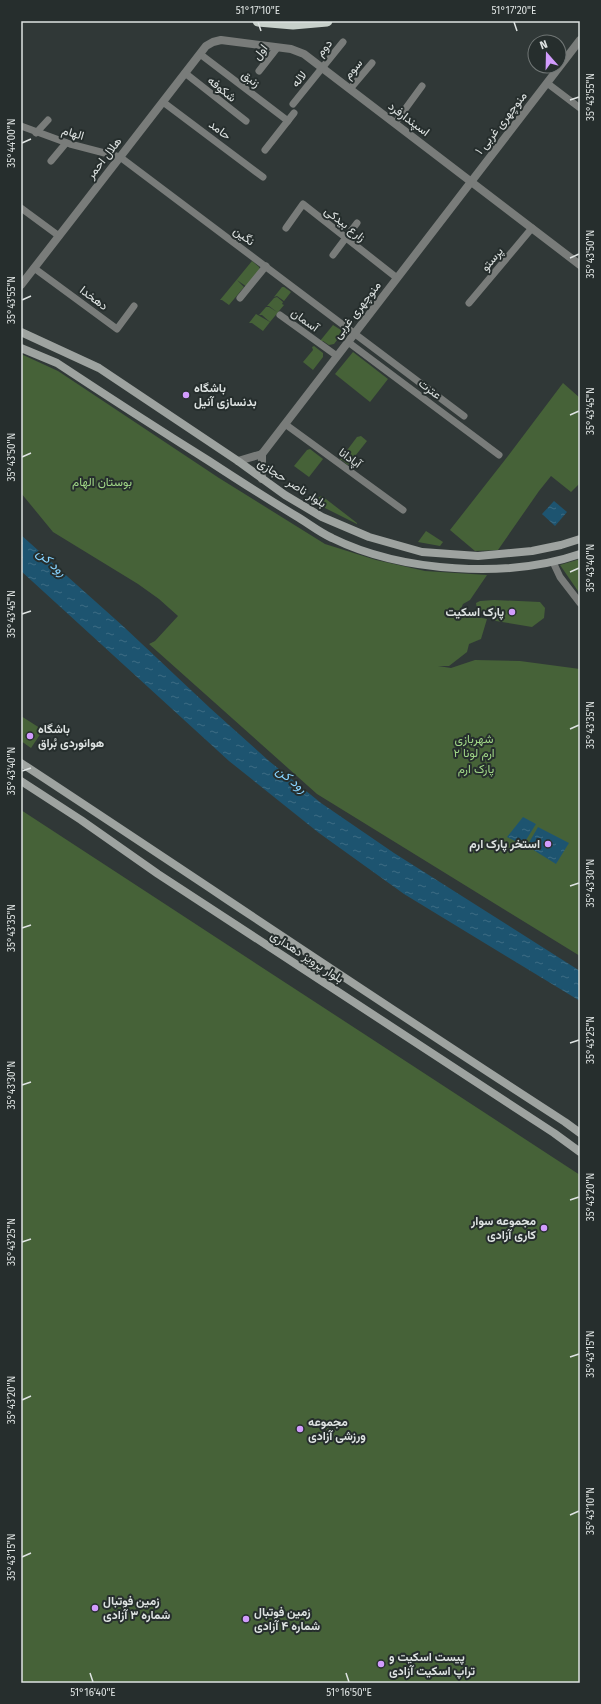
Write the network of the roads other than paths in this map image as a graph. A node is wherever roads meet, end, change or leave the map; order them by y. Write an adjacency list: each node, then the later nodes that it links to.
1 (258, 21): 2 (highway)
2 (327, 21)
3 (343, 42): 9 (street, دوم)
4 (206, 46): 6 (street, اسپندارفرد); 7 (street, هلال احمر)
5 (578, 46): 12 (street, منوچهری غربی ۱)
6 (277, 48): 9 (street, اسپندارفرد); 10 (street, اول)
7 (200, 54): 11 (street, هلال احمر); 21 (street, زنبق)
8 (372, 63): 14 (street, سوم)
9 (323, 68): 14 (street, اسپندارفرد); 16 (street, لاله)
10 (259, 71)
11 (185, 73): 15 (street, هلال احمر); 20 (street, شکوفه)
12 (547, 84): 17 (street); 30 (street, منوچهری غربی ۱)
13 (422, 86): 22 (street)
14 (350, 89): 22 (street, اسپندارفرد)
15 (163, 102): 27 (street, هلال احمر); 29 (street, حامد)
16 (293, 104)
17 (580, 108)
18 (294, 113): 21 (street)
19 (48, 120): 24 (street)
20 (246, 121)
21 (288, 121): 26 (street)
22 (395, 123): 30 (street, اسپندارفرد)
23 (21, 126): 24 (street, الهام)
24 (36, 132): 25 (street, الهام)
25 (66, 143): 27 (street, الهام); 28 (street)
26 (265, 150)
27 (120, 157): 35 (street, هلال احمر); 39 (street, نگین)
28 (51, 161)
29 (263, 177)
30 (471, 182): 34 (street, اسپندارفرد); 41 (street, منوچهری غربی)
31 (21, 208): 35 (street)
32 (357, 223): 36 (street)
33 (286, 228): 36 (street, زارع بیدکی)
34 (532, 228): 38 (street, اسپندارفرد); 44 (street, پرستو)
35 (59, 236): 40 (street, هلال احمر)
36 (345, 239): 37 (street); 41 (street, زارع بیدکی)
37 (333, 255)
38 (580, 265)
39 (266, 266): 43 (street); 48 (street, نگین)
40 (34, 268): 42 (street, هلال احمر); 45 (street, دهخدا)
41 (397, 278): 48 (street, منوچهری غربی)
42 (21, 285)
43 (240, 298)
44 (469, 303)
45 (134, 306)
46 (280, 315): 51 (street, آسمان)
47 (21, 332): 56 (main road, بلوار ناصر حجازی)
48 (355, 333): 49 (street, منوچهری غربی); 52 (street, نگین)
49 (348, 342): 51 (street, منوچهری غربی); 55 (street, عترت)
50 (21, 348): 61 (main road)
51 (337, 356): 53 (street, منوچهری غربی)
52 (464, 416)
53 (284, 424): 54 (street, منوچهری غربی); 58 (street, آپادانا)
54 (262, 454): 56 (street); 57 (street)
55 (499, 455)
56 (238, 461): 57 (main road, بلوار ناصر حجازی)
57 (262, 479): 59 (main road, بلوار ناصر حجازی)
58 (403, 510)
59 (580, 539)
60 (580, 554): 61 (main road)
61 (553, 562): 62 (street)
62 (580, 603)
63 (21, 762): 65 (main road, بلوار پرویز دهداری)
64 (21, 781): 66 (main road, بلوار پرویز دهداری)
65 (580, 1133)
66 (580, 1152)

